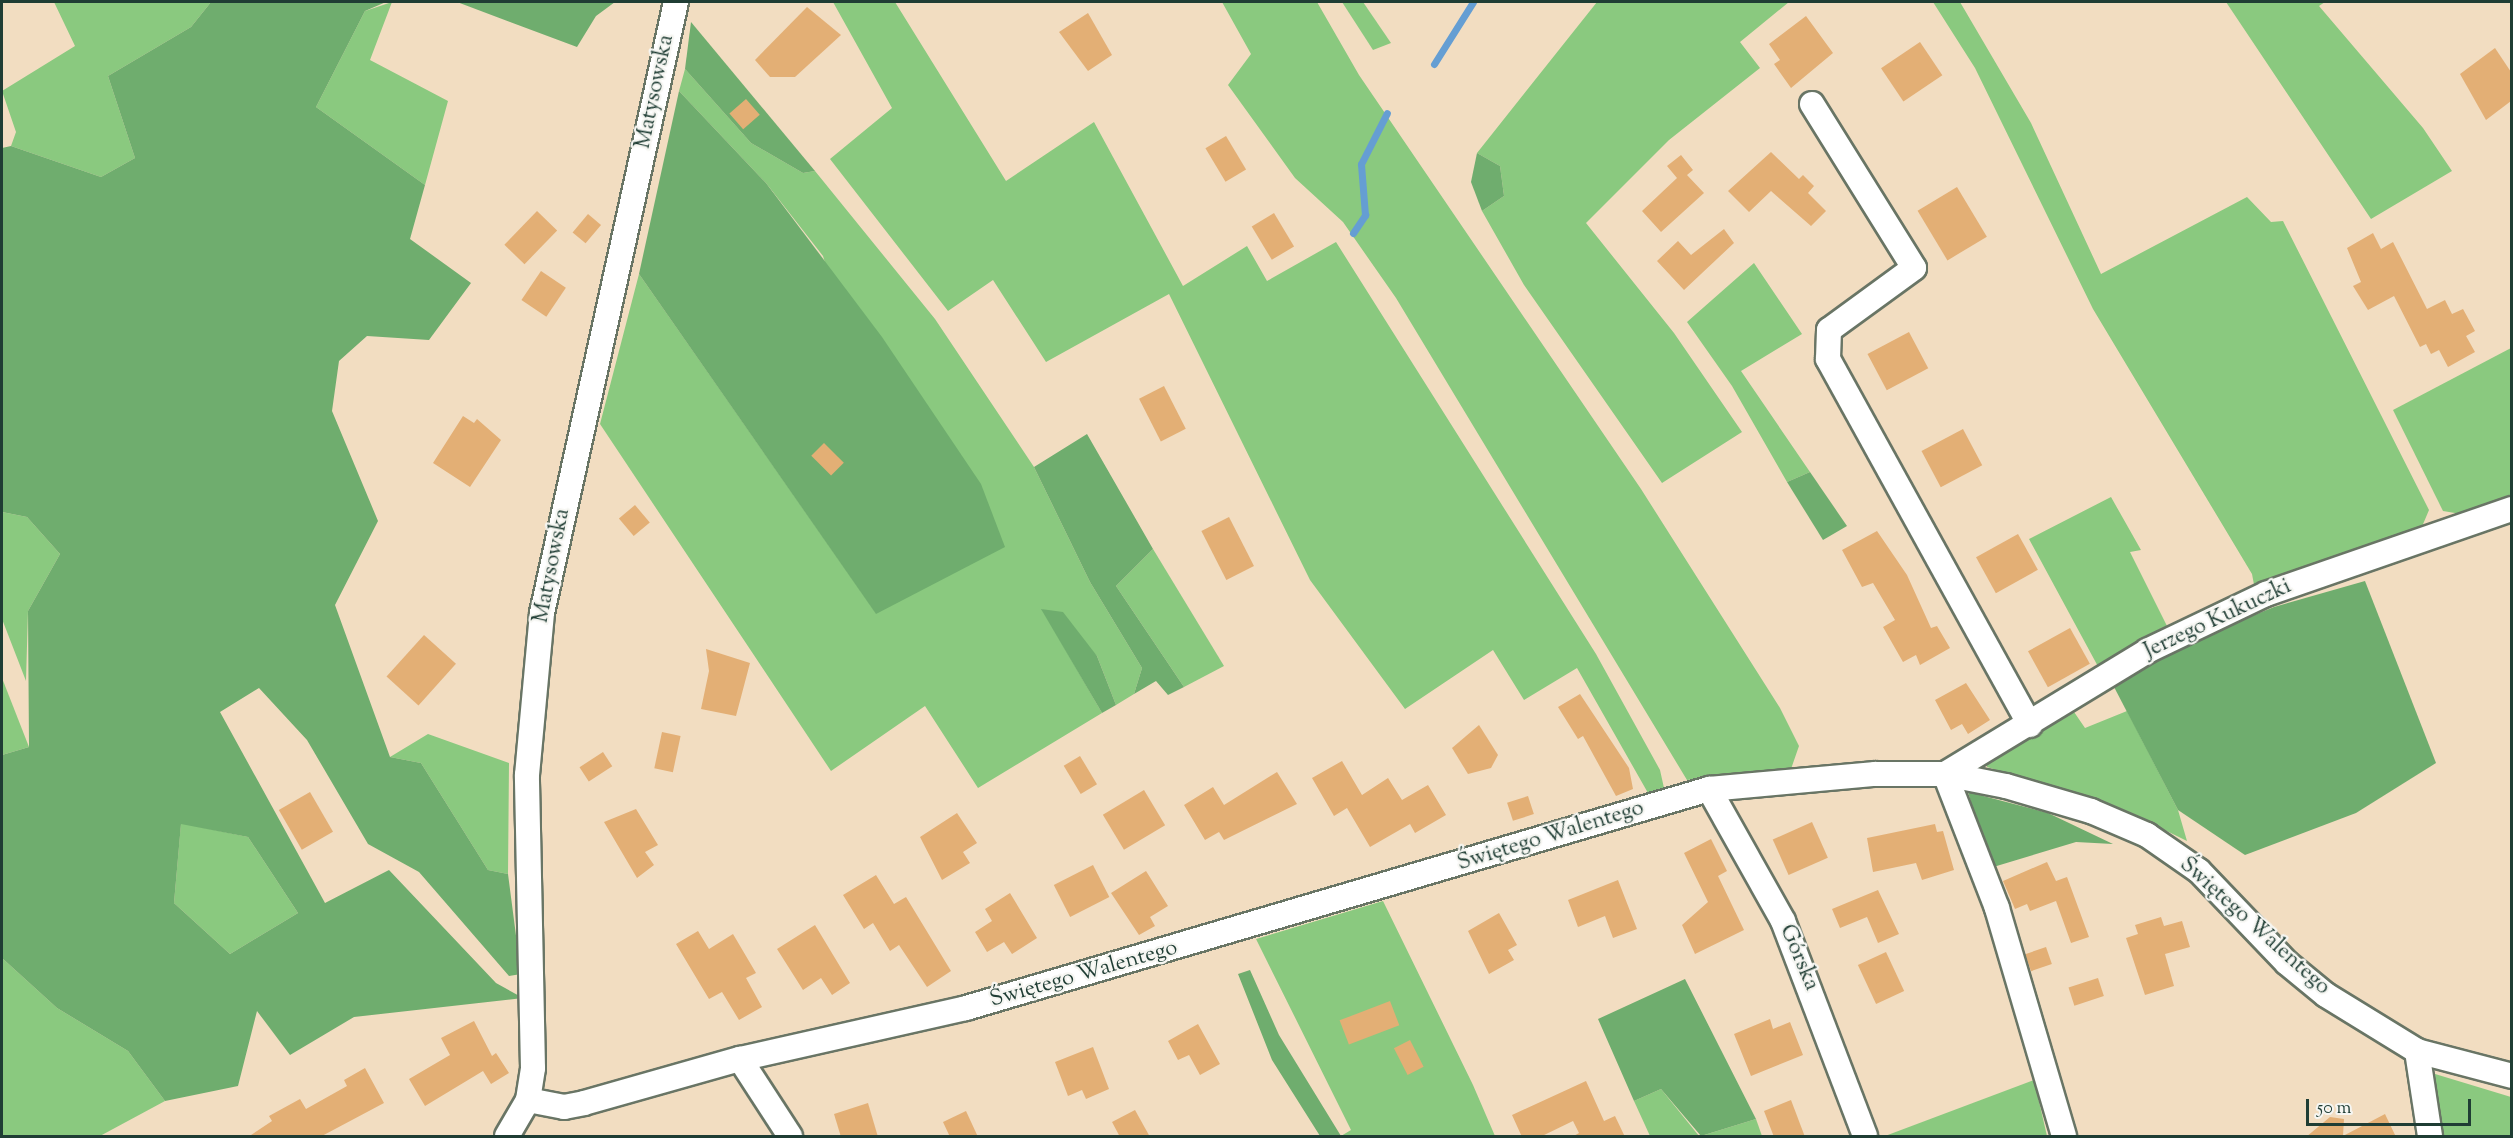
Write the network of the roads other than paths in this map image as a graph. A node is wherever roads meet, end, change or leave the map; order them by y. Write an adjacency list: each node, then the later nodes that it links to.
1 (676, 2): 10 (street, Matysowska)
2 (1812, 104): 4 (street)
3 (2511, 509): 4 (street, Jerzego Kukuczki)
4 (2030, 725): 5 (street, Jerzego Kukuczki)
5 (1945, 774): 6 (street, Świętego Walentego); 7 (street, Świętego Walentego); 14 (street)
6 (1709, 789): 8 (street, Świętego Walentego); 13 (street, Górska)
7 (2417, 1051): 9 (street, Świętego Walentego); 15 (street)
8 (740, 1059): 10 (street, Świętego Walentego); 12 (street)
9 (2511, 1076)
10 (528, 1100): 11 (street, Matysowska)
11 (507, 1137)
12 (790, 1137)
13 (1865, 1137)
14 (2064, 1137)
15 (2430, 1137)

